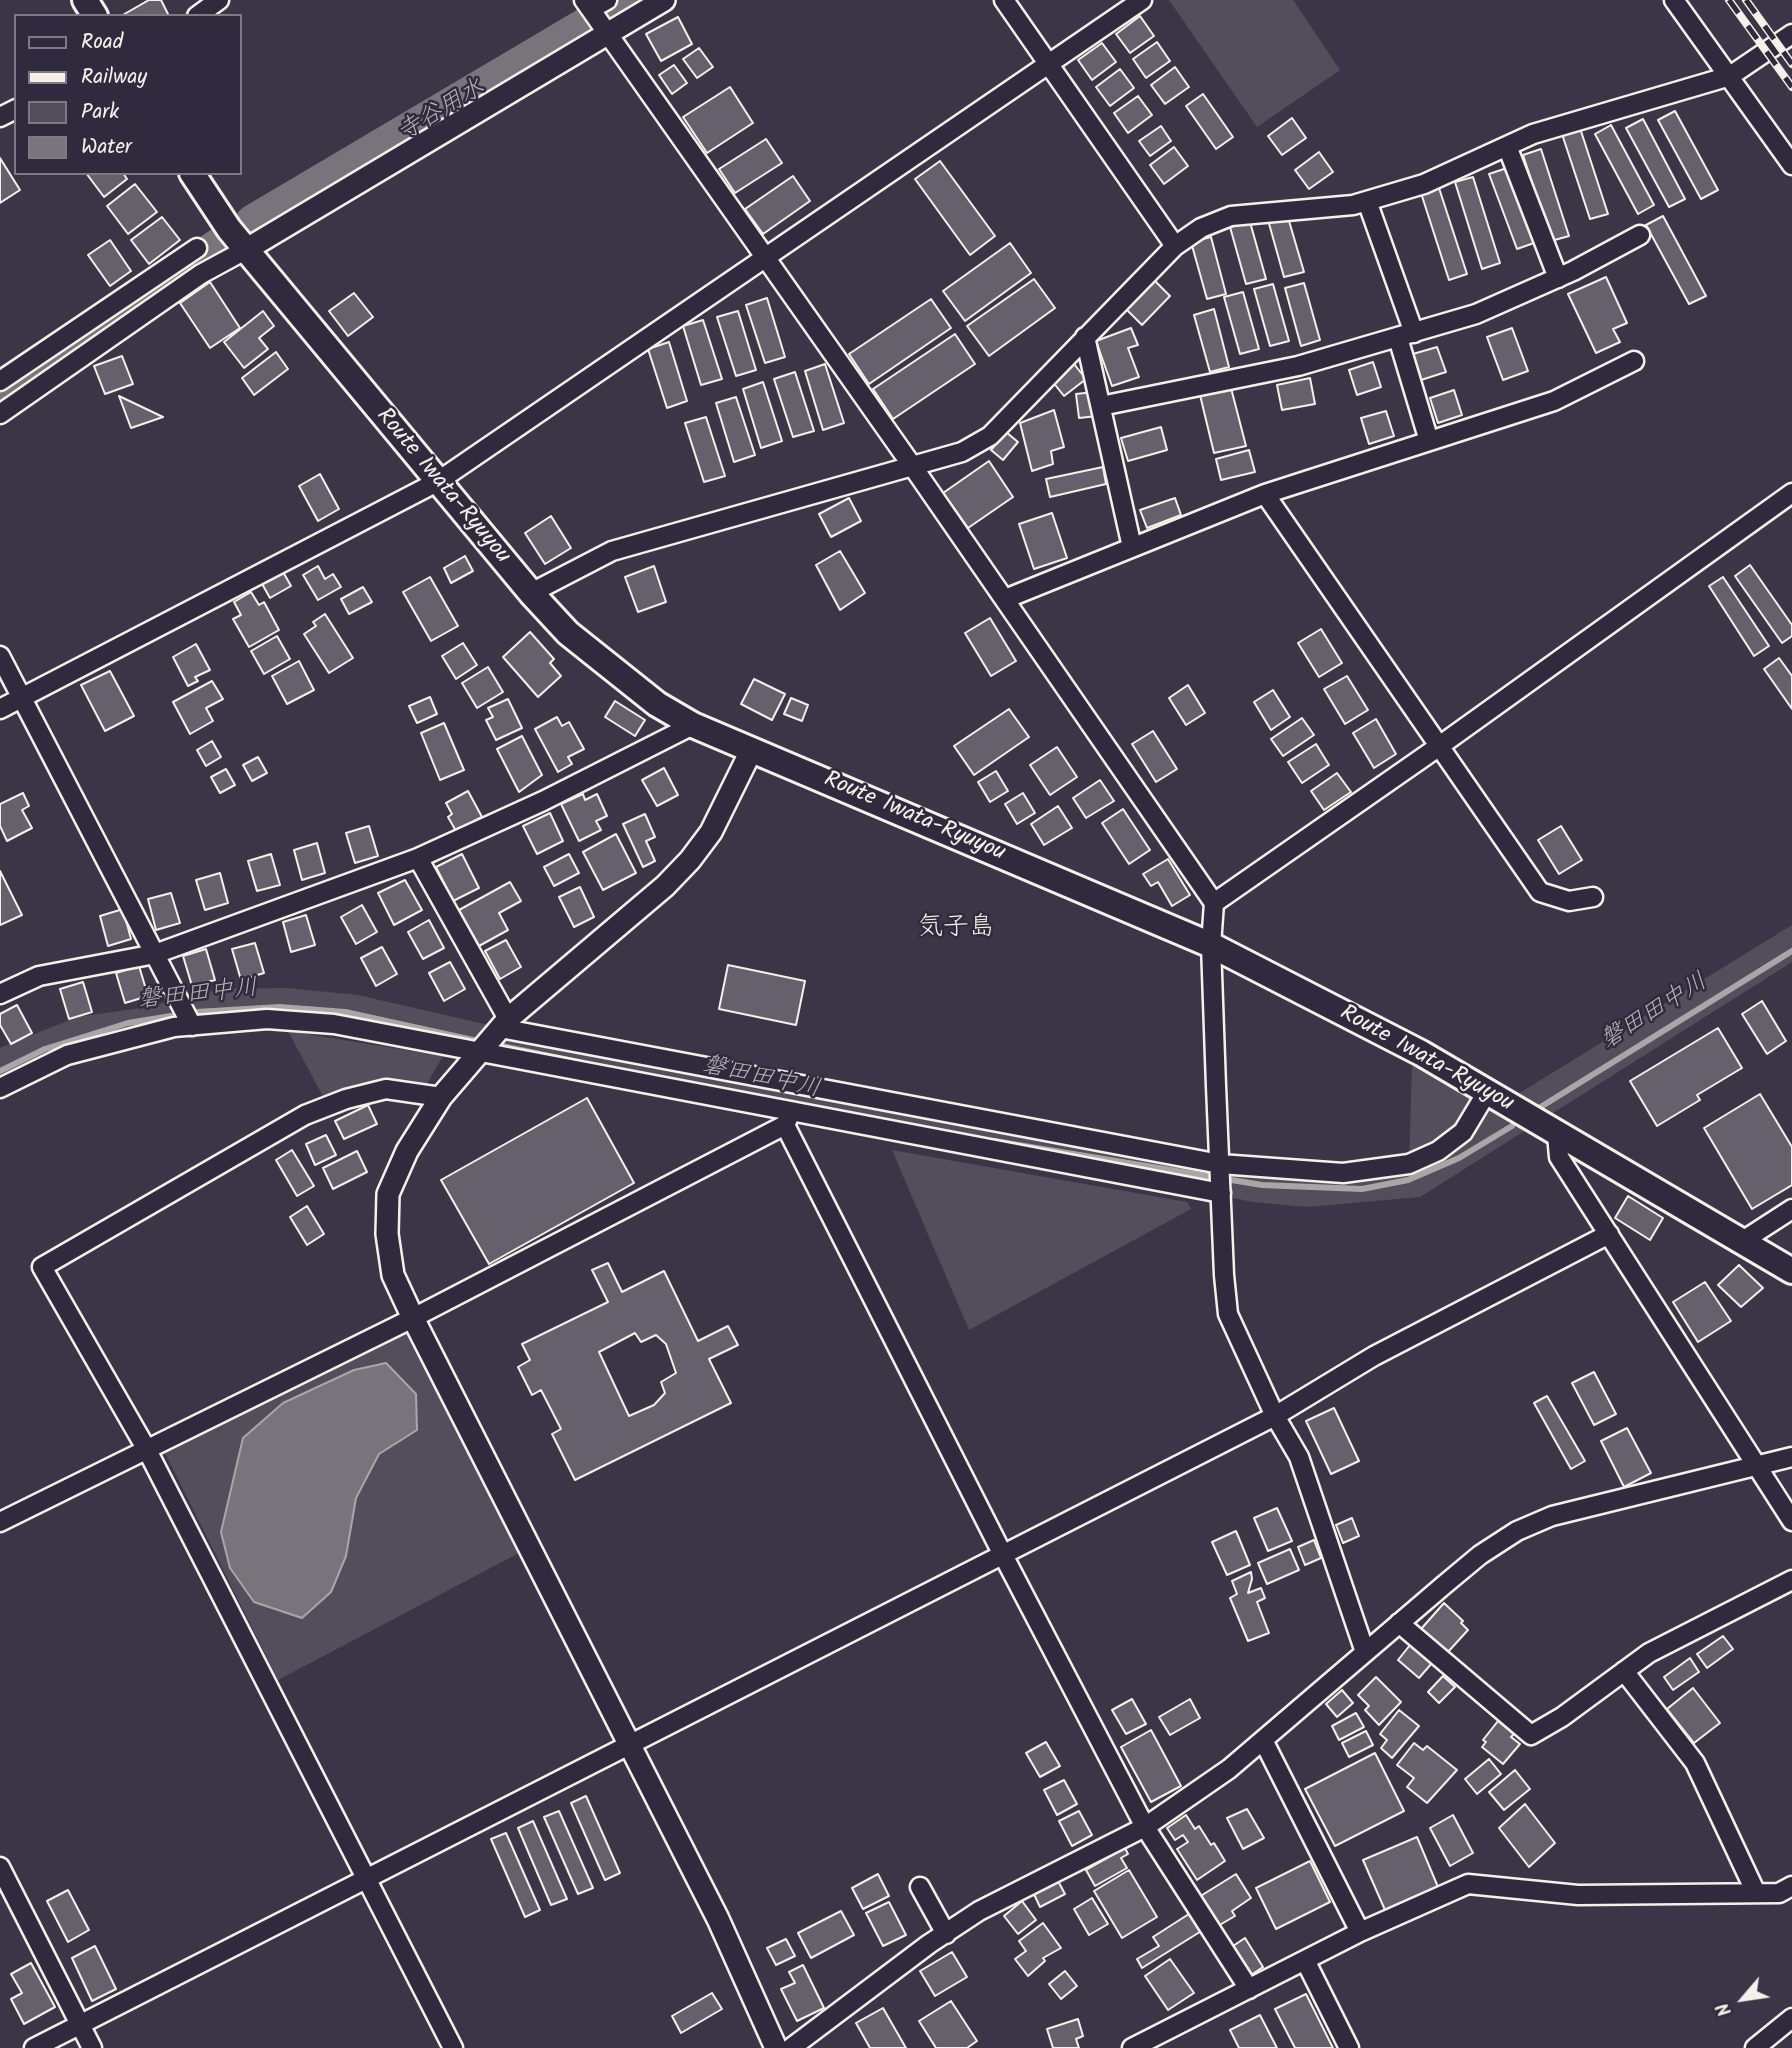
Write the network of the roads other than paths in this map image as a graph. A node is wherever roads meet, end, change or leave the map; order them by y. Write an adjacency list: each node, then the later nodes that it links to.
1 (219, 0): 8 (street)
2 (607, 0): 7 (street)
3 (664, 0): 9 (street)
4 (1004, 0): 11 (street)
5 (1142, 0): 11 (street)
6 (1674, 0): 12 (street)
7 (588, 5): 9 (street)
8 (200, 14)
9 (607, 33): 20 (street); 21 (street)
10 (1792, 34): 12 (street)
11 (1049, 64): 18 (street); 21 (street)
12 (1730, 76): 13 (street); 14 (street)
13 (1507, 146): 16 (street); 22 (street)
14 (1792, 165)
15 (193, 175): 20 (main road, Route Iwata-Ryuyou)
16 (1367, 201): 18 (street); 23 (street)
17 (1640, 236): 22 (street)
18 (1175, 246): 24 (street)
19 (197, 248): 26 (street)
20 (247, 248): 28 (street); 31 (main road, Route Iwata-Ryuyou)
21 (766, 259): 30 (street); 31 (street)
22 (1558, 278): 23 (street)
23 (1406, 336): 27 (street); 29 (street)
24 (1085, 337): 27 (street); 30 (street)
25 (1634, 361): 29 (street)
26 (0, 381)
27 (1101, 406): 34 (street)
28 (0, 414)
29 (1429, 441): 32 (street)
30 (914, 467): 35 (street); 36 (street)
31 (437, 482): 35 (main road, Route Iwata-Ryuyou); 38 (street)
32 (1265, 494): 34 (street); 41 (street)
33 (1792, 494): 41 (street)
34 (1132, 548): 36 (street)
35 (531, 593): 40 (main road, Route Iwata-Ryuyou)
36 (1005, 599): 45 (street)
37 (0, 656): 38 (street)
38 (20, 697): 39 (street); 47 (street)
39 (0, 709)
40 (693, 725): 42 (main road, Route Iwata-Ryuyou); 43 (street)
41 (1438, 747): 44 (street); 45 (street)
42 (752, 749): 46 (main road, Route Iwata-Ryuyou); 50 (street)
43 (418, 858): 47 (street); 50 (street)
44 (1593, 897)
45 (1214, 903): 46 (street)
46 (1212, 945): 53 (main road, Route Iwata-Ryuyou); 57 (street)
47 (155, 954): 48 (street); 49 (street)
48 (0, 994)
49 (192, 1026): 51 (street); 52 (street)
50 (501, 1026): 51 (street); 57 (street)
51 (479, 1050): 54 (street); 55 (street)
52 (0, 1088)
53 (1487, 1092): 56 (main road, Route Iwata-Ryuyou); 57 (street)
54 (441, 1097): 63 (street); 65 (street)
55 (788, 1118): 58 (street); 63 (street); 70 (street)
56 (1557, 1134): 60 (street); 61 (main road, Route Iwata-Ryuyou)
57 (1220, 1164): 58 (street)
58 (1221, 1193): 64 (street)
59 (1792, 1209): 61 (street)
60 (1609, 1234): 64 (street); 67 (street)
61 (1741, 1242): 62 (main road, Route Iwata-Ryuyou)
62 (1792, 1271)
63 (413, 1318): 65 (street); 76 (street)
64 (1275, 1416): 70 (street); 73 (street)
65 (147, 1450): 69 (street); 79 (street)
66 (1792, 1457): 67 (street)
67 (1755, 1466): 68 (street); 72 (street)
68 (1792, 1521)
69 (0, 1522)
70 (1002, 1553): 76 (street); 77 (street)
71 (1792, 1580): 74 (street)
72 (1399, 1623): 73 (street); 74 (street)
73 (1365, 1652): 75 (street)
74 (1624, 1671): 83 (street)
75 (1263, 1740): 77 (street); 84 (street)
76 (628, 1743): 79 (street); 93 (street)
77 (1145, 1826): 85 (street); 87 (street)
78 (0, 1867): 82 (street)
79 (366, 1878): 89 (street); 92 (street)
80 (1792, 1886): 83 (street)
81 (920, 1887): 85 (street)
82 (5, 1891): 89 (street)
83 (1756, 1893): 84 (street)
84 (1360, 1932): 86 (street)
85 (946, 1934): 94 (street)
86 (1305, 1960): 87 (street); 96 (street)
87 (1249, 1989): 95 (street)
88 (1792, 2018): 97 (street)
89 (80, 2024): 90 (street); 91 (street)
90 (34, 2048)
91 (92, 2048)
92 (453, 2048)
93 (776, 2048)
94 (792, 2048)
95 (1132, 2048)
96 (1349, 2048)
97 (1755, 2048)

